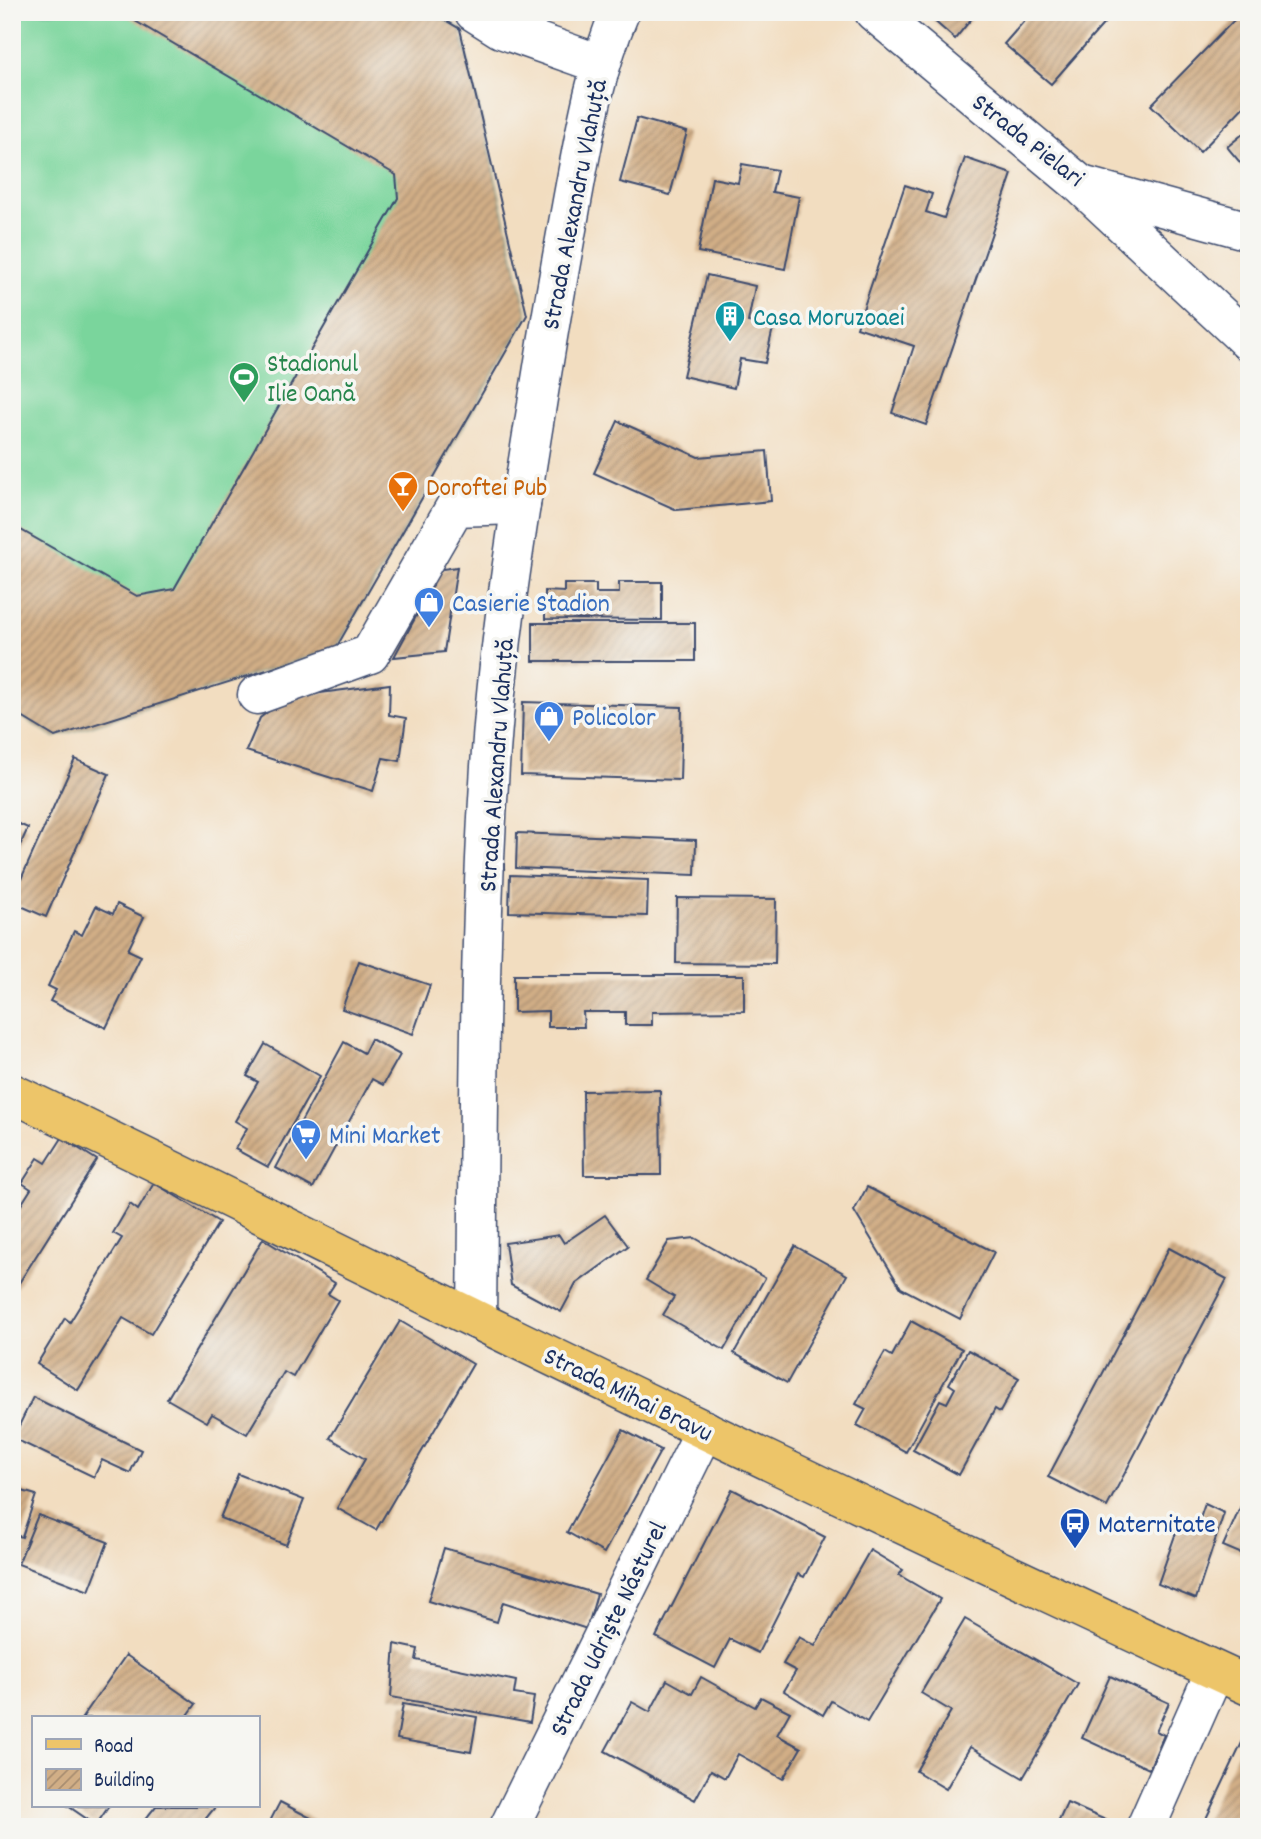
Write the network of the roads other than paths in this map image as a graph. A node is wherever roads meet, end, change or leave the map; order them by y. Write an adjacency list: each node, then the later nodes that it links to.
1 (620, 12): 4 (street, Strada Alexandru Vlahuță)
2 (874, 12): 5 (street, Strada Pielari)
3 (488, 21): 4 (street)
4 (600, 64): 10 (street, Strada Alexandru Vlahuță)
5 (1081, 185): 6 (street, Strada Pielari); 9 (street)
6 (1249, 231)
7 (1249, 316): 8 (street)
8 (1249, 328)
9 (1249, 342)
10 (521, 505): 11 (street); 13 (street, Strada Alexandru Vlahuță)
11 (257, 695)
12 (12, 1093): 13 (main road, Strada Mihai Bravu)
13 (477, 1320): 14 (main road, Strada Mihai Bravu)
14 (705, 1430): 15 (main road, Strada Mihai Bravu); 16 (street, Strada Udriște Năsturel)
15 (1232, 1678): 17 (street)
16 (509, 1827)
17 (1146, 1827)

